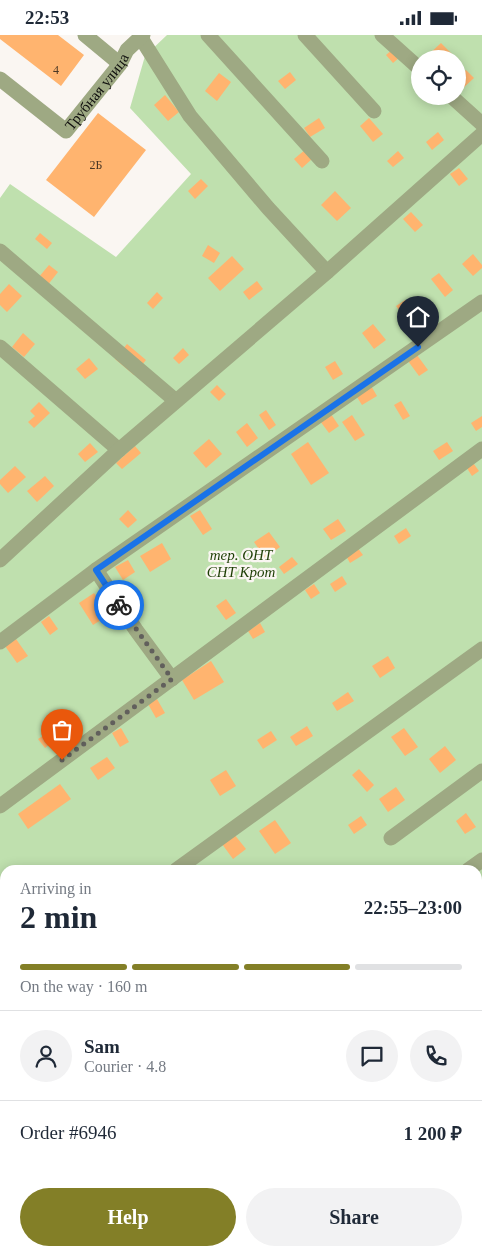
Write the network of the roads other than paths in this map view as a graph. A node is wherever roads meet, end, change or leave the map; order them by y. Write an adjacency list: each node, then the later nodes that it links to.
1 (85, 35): 7 (street)
2 (208, 35): 13 (street)
3 (305, 35): 10 (street)
4 (382, 35): 6 (street)
5 (142, 36): 7 (street, Трубная улица); 15 (street)
6 (411, 61)
7 (120, 64): 8 (street, Трубная улица)
8 (0, 79)
9 (461, 105): 11 (street)
10 (374, 111)
11 (482, 124)
12 (482, 134): 15 (street)
13 (322, 161)
14 (0, 251): 18 (street)
15 (327, 272): 18 (street)
16 (482, 302): 22 (street)
17 (0, 347): 20 (street)
18 (176, 401): 20 (street)
19 (482, 449): 25 (street)
20 (119, 450): 21 (street)
21 (0, 560)
22 (96, 570): 23 (street); 25 (street)
23 (0, 641)
24 (482, 649): 29 (street)
25 (172, 679): 27 (street)
26 (482, 771): 28 (street)
27 (0, 805)
28 (392, 838)
29 (183, 865)

